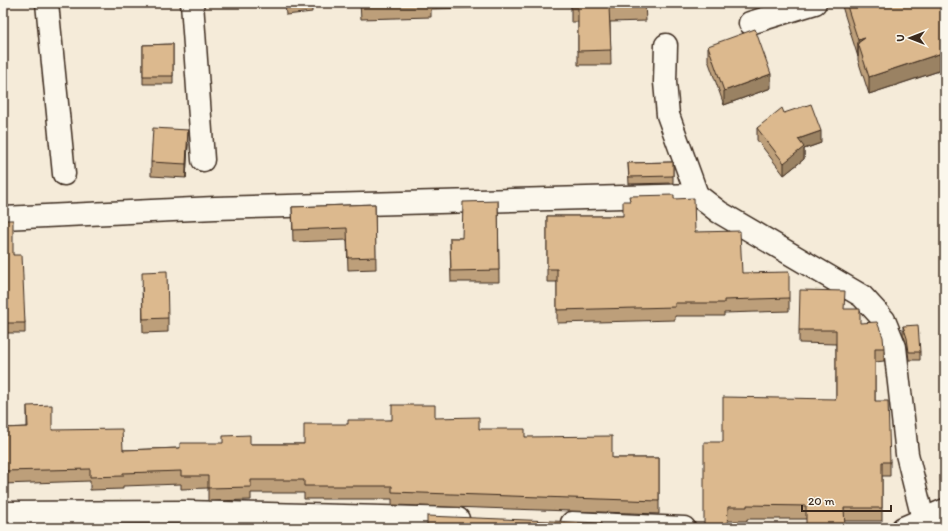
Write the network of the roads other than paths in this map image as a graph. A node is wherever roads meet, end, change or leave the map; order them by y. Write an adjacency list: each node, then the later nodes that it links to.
1 (47, 3): 7 (street)
2 (192, 3): 6 (street)
3 (815, 3): 4 (street)
4 (750, 23)
5 (666, 44): 8 (street)
6 (203, 160)
7 (64, 174)
8 (697, 195): 9 (street); 13 (street)
9 (3, 218)
10 (945, 510): 13 (street)
11 (3, 513): 12 (street)
12 (475, 520)
13 (923, 520): 16 (street)
14 (554, 522): 15 (street)
15 (684, 528)
16 (903, 528)

